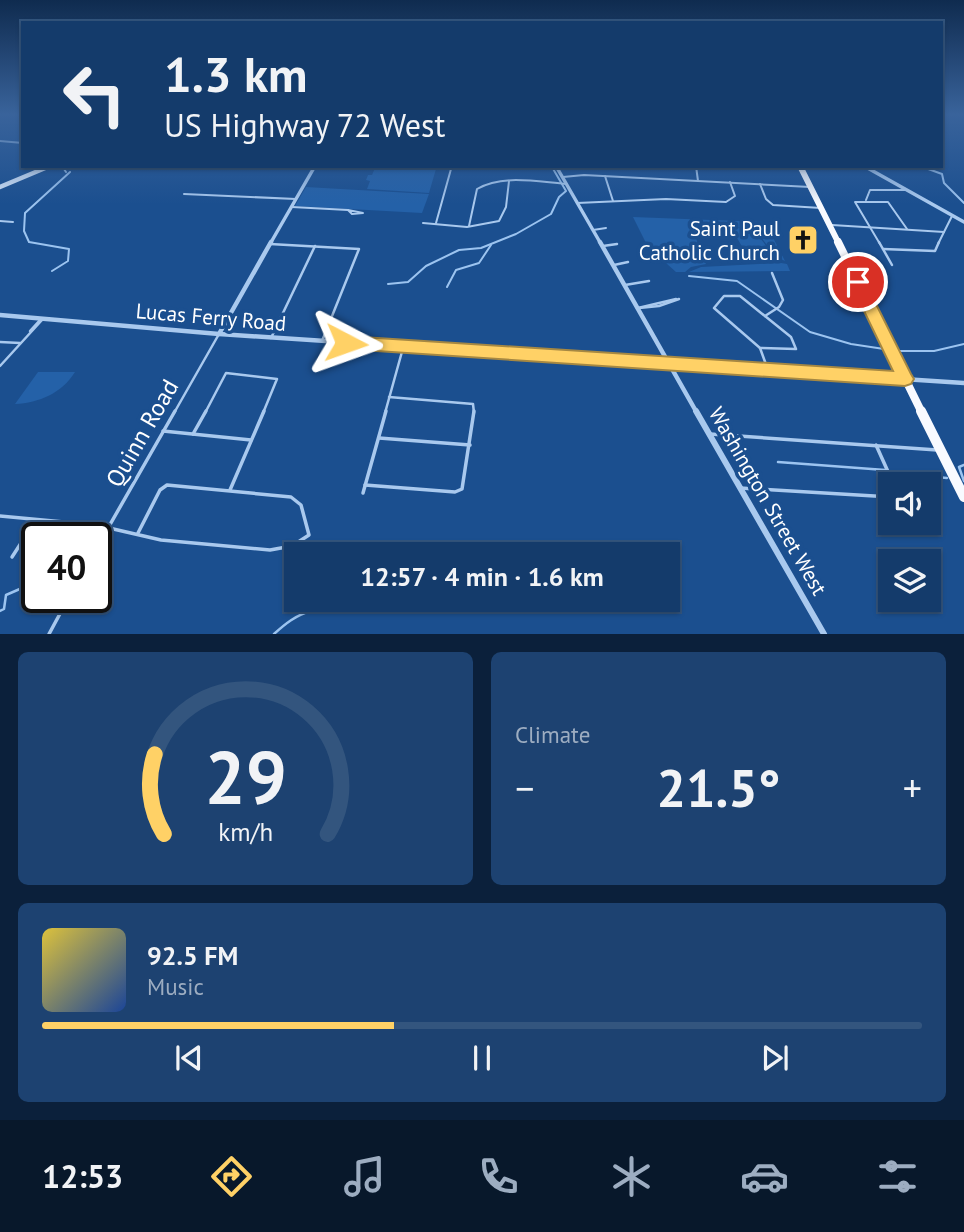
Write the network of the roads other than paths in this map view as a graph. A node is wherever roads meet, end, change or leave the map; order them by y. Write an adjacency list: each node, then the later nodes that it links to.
1 (45, 168): 17 (main road)
2 (314, 168): 21 (street)
3 (436, 168): 9 (street)
4 (460, 168): 9 (street)
5 (557, 168): 11 (street, Washington Street West)
6 (696, 168): 13 (street)
7 (801, 168): 18 (highway)
8 (867, 168): 19 (street)
9 (451, 169): 33 (street)
10 (605, 176): 11 (street); 13 (street); 23 (street)
11 (562, 177): 15 (street, Washington Street West)
12 (509, 181): 15 (street); 35 (street); 35 (street)
13 (698, 181): 14 (street)
14 (730, 182): 16 (street); 23 (street)
15 (567, 184): 24 (street, Washington Street West)
16 (760, 184): 18 (street); 26 (street)
17 (0, 187)
18 (810, 187): 26 (highway)
19 (905, 190): 22 (street); 28 (street)
20 (184, 194): 21 (street)
21 (296, 199): 25 (street)
22 (866, 200): 36 (street); 38 (street)
23 (613, 201): 24 (street)
24 (577, 203): 39 (street, Washington Street West)
25 (292, 207): 27 (street); 41 (street)
26 (821, 208): 34 (highway)
27 (348, 210)
28 (952, 216): 31 (street); 40 (street)
29 (0, 221): 30 (street)
30 (13, 222)
31 (964, 222)
32 (424, 223): 33 (street)
33 (436, 224): 35 (street)
34 (829, 225): 36 (street); 66 (highway)
35 (469, 226)
36 (869, 227): 38 (street); 45 (street)
37 (606, 228): 39 (street)
38 (907, 229): 40 (street)
39 (593, 230): 44 (street, Washington Street West)
40 (944, 232): 45 (street)
41 (270, 244): 43 (street); 56 (street)
42 (617, 244): 44 (street)
43 (315, 246): 57 (street); 58 (street)
44 (602, 247): 47 (street, Washington Street West)
45 (882, 249): 48 (street)
46 (628, 262): 47 (street)
47 (613, 265): 51 (street, Washington Street West)
48 (892, 265)
49 (772, 272): 54 (street)
50 (649, 281): 51 (street)
51 (625, 285): 52 (street, Washington Street West)
52 (638, 308): 52 (street); 63 (street, Washington Street West)
53 (0, 315): 55 (street, Lucas Ferry Road)
54 (765, 316): 62 (street); 62 (street)
55 (42, 318): 56 (street, Lucas Ferry Road); 60 (street)
56 (219, 334): 57 (street, Lucas Ferry Road); 69 (street, Quinn Road)
57 (271, 338): 58 (street, Lucas Ferry Road)
58 (321, 341): 61 (street, Lucas Ferry Road)
59 (0, 342): 60 (street)
60 (20, 343): 64 (street)
61 (403, 347): 63 (street, Lucas Ferry Road); 68 (street)
62 (760, 348): 65 (street)
63 (670, 364): 65 (street, Lucas Ferry Road); 71 (street, Washington Street West)
64 (0, 366)
65 (768, 370): 66 (street, Lucas Ferry Road)
66 (905, 379): 67 (street, Lucas Ferry Road); 76 (highway)
67 (964, 383)
68 (389, 397): 72 (street); 74 (street)
69 (163, 431): 70 (street); 87 (street, Quinn Road)
70 (193, 434): 73 (street); 73 (street)
71 (710, 434): 75 (street); 79 (street, Washington Street West)
72 (378, 438): 74 (street); 78 (street)
73 (252, 441): 80 (street)
74 (470, 445): 78 (street)
75 (876, 445): 76 (street); 77 (street)
76 (941, 450): 83 (highway)
77 (888, 472)
78 (365, 485): 81 (street)
79 (740, 488): 82 (street); 93 (street, Washington Street West)
80 (230, 490): 89 (street); 89 (street)
81 (363, 493)
82 (878, 496)
83 (964, 497)
84 (0, 516): 85 (street)
85 (36, 520): 86 (street); 90 (street)
86 (53, 522)
87 (112, 522)
88 (112, 530): 89 (street)
89 (138, 533)
90 (12, 557)
91 (60, 613): 92 (street)
92 (48, 634)
93 (824, 634)

